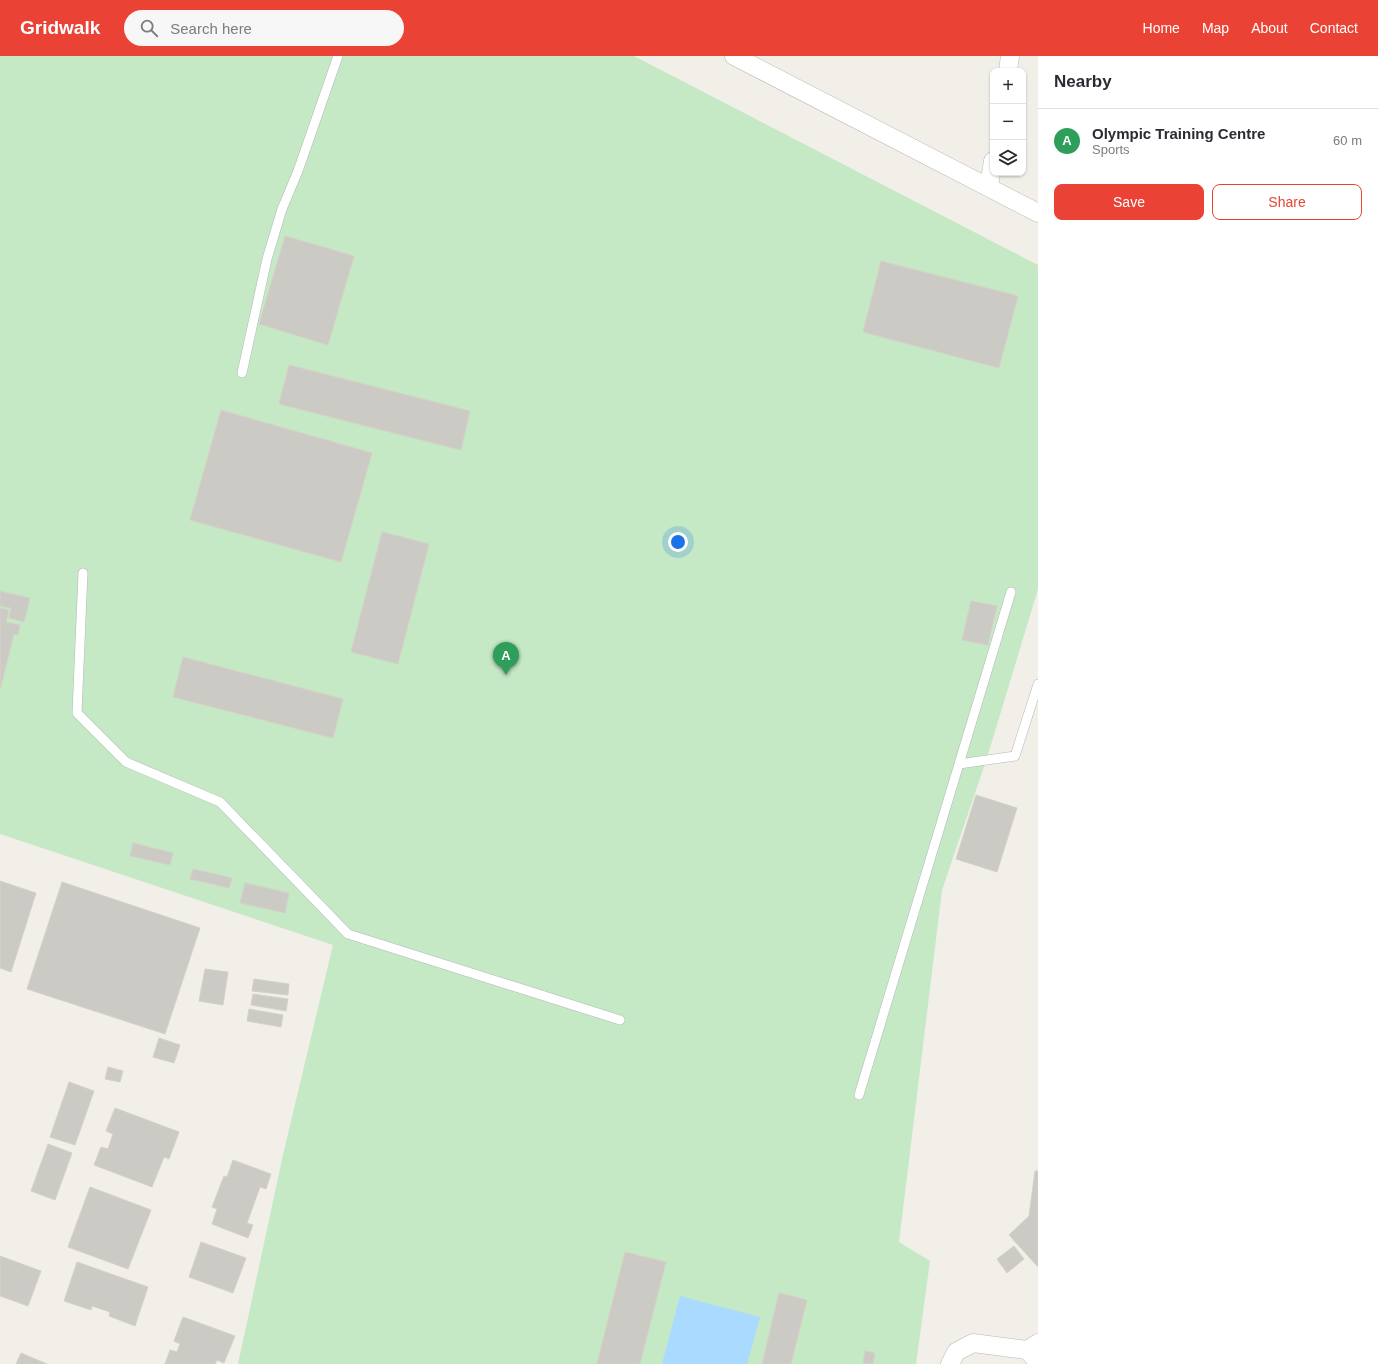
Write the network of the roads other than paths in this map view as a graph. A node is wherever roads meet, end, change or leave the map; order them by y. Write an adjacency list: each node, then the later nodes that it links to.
1 (338, 56): 8 (lane)
2 (734, 56): 6 (street)
3 (1010, 56): 4 (street)
4 (1008, 68)
5 (991, 176): 6 (street)
6 (989, 186): 7 (street)
7 (1038, 213)
8 (242, 373)
9 (83, 573): 13 (lane)
10 (1011, 592): 12 (lane)
11 (1038, 684): 12 (lane)
12 (959, 764): 14 (lane)
13 (620, 1020)
14 (859, 1095)
15 (1034, 1352): 16 (street)
16 (950, 1364)

